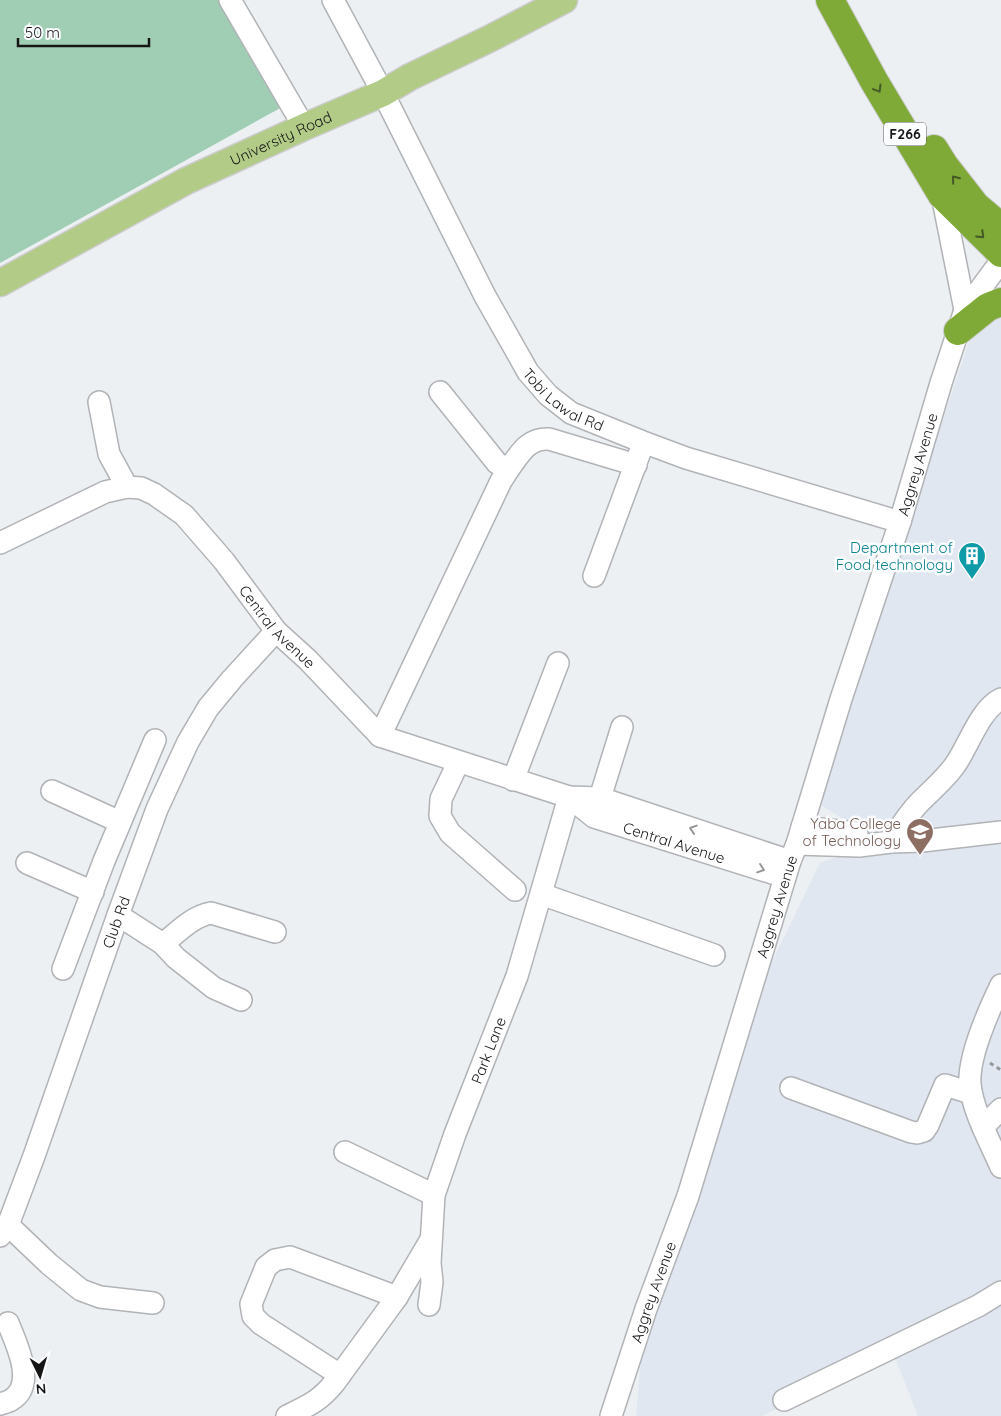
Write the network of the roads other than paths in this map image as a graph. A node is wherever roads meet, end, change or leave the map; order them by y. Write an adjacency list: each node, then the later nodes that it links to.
1 (230, 0): 7 (street)
2 (333, 0): 6 (street, Tobi Lawal Rd)
3 (564, 0): 6 (main road, University Road)
4 (830, 0): 8 (highway, F266, one-way to 8)
5 (848, 0): 9 (highway, F266, one-way to 5)
6 (383, 93): 7 (main road, University Road); 17 (street, Tobi Lawal Rd)
7 (304, 127): 12 (main road, University Road)
8 (942, 194): 10 (highway, F266, one-way to 10); 14 (street)
9 (1001, 227)
10 (1001, 253)
11 (1001, 261): 14 (street)
12 (0, 283)
13 (1001, 302): 14 (highway)
14 (962, 321): 21 (street, Aggrey Avenue)
15 (440, 392): 19 (street)
16 (99, 402): 20 (street)
17 (643, 442): 18 (street); 21 (street, Tobi Lawal Rd)
18 (636, 465): 19 (street); 23 (street)
19 (508, 470): 28 (street)
20 (127, 487): 22 (street, Central Avenue); 24 (street, Central Avenue)
21 (900, 522): 40 (street, Aggrey Avenue)
22 (0, 543)
23 (594, 576)
24 (276, 631): 28 (street, Central Avenue); 43 (street, Club Rd)
25 (558, 663): 31 (street)
26 (1001, 699): 38 (street)
27 (622, 727): 34 (street)
28 (380, 736): 30 (street, Central Avenue)
29 (154, 740): 36 (street)
30 (458, 763): 31 (street, Central Avenue); 44 (street)
31 (513, 780): 33 (street, Central Avenue)
32 (52, 792): 36 (street)
33 (569, 797): 34 (street, Central Avenue); 39 (street, Central Avenue); 46 (street, Park Lane)
34 (600, 798): 39 (street, Central Avenue, one-way to 34)
35 (1001, 818): 38 (street)
36 (120, 822): 41 (street)
37 (1001, 832): 38 (street)
38 (895, 835): 40 (street, Central Avenue)
39 (725, 848): 40 (street, Central Avenue)
40 (793, 852): 72 (street, Aggrey Avenue)
41 (104, 861): 43 (street); 45 (street)
42 (27, 864): 45 (street)
43 (136, 868): 47 (street, Club Rd)
44 (514, 890)
45 (93, 892): 51 (street)
46 (541, 894): 50 (street); 60 (street, Park Lane)
47 (118, 915): 49 (street); 61 (street, Club Rd)
48 (275, 932): 49 (street)
49 (163, 944): 53 (street)
50 (714, 956)
51 (63, 969)
52 (1001, 985): 55 (street)
53 (241, 1000)
54 (791, 1088): 55 (street)
55 (971, 1093): 57 (street)
56 (1001, 1109): 57 (street)
57 (983, 1127): 59 (street)
58 (345, 1152): 60 (street)
59 (1001, 1167)
60 (434, 1195): 62 (street, Park Lane)
61 (4, 1231): 65 (street)
62 (431, 1238): 64 (street); 66 (street, Park Lane)
63 (1001, 1292): 69 (street)
64 (397, 1297): 68 (street); 68 (street)
65 (154, 1302)
66 (429, 1305)
67 (8, 1323): 70 (street)
68 (340, 1375): 71 (street)
69 (784, 1400)
70 (0, 1404)
71 (286, 1416)
72 (611, 1416)

